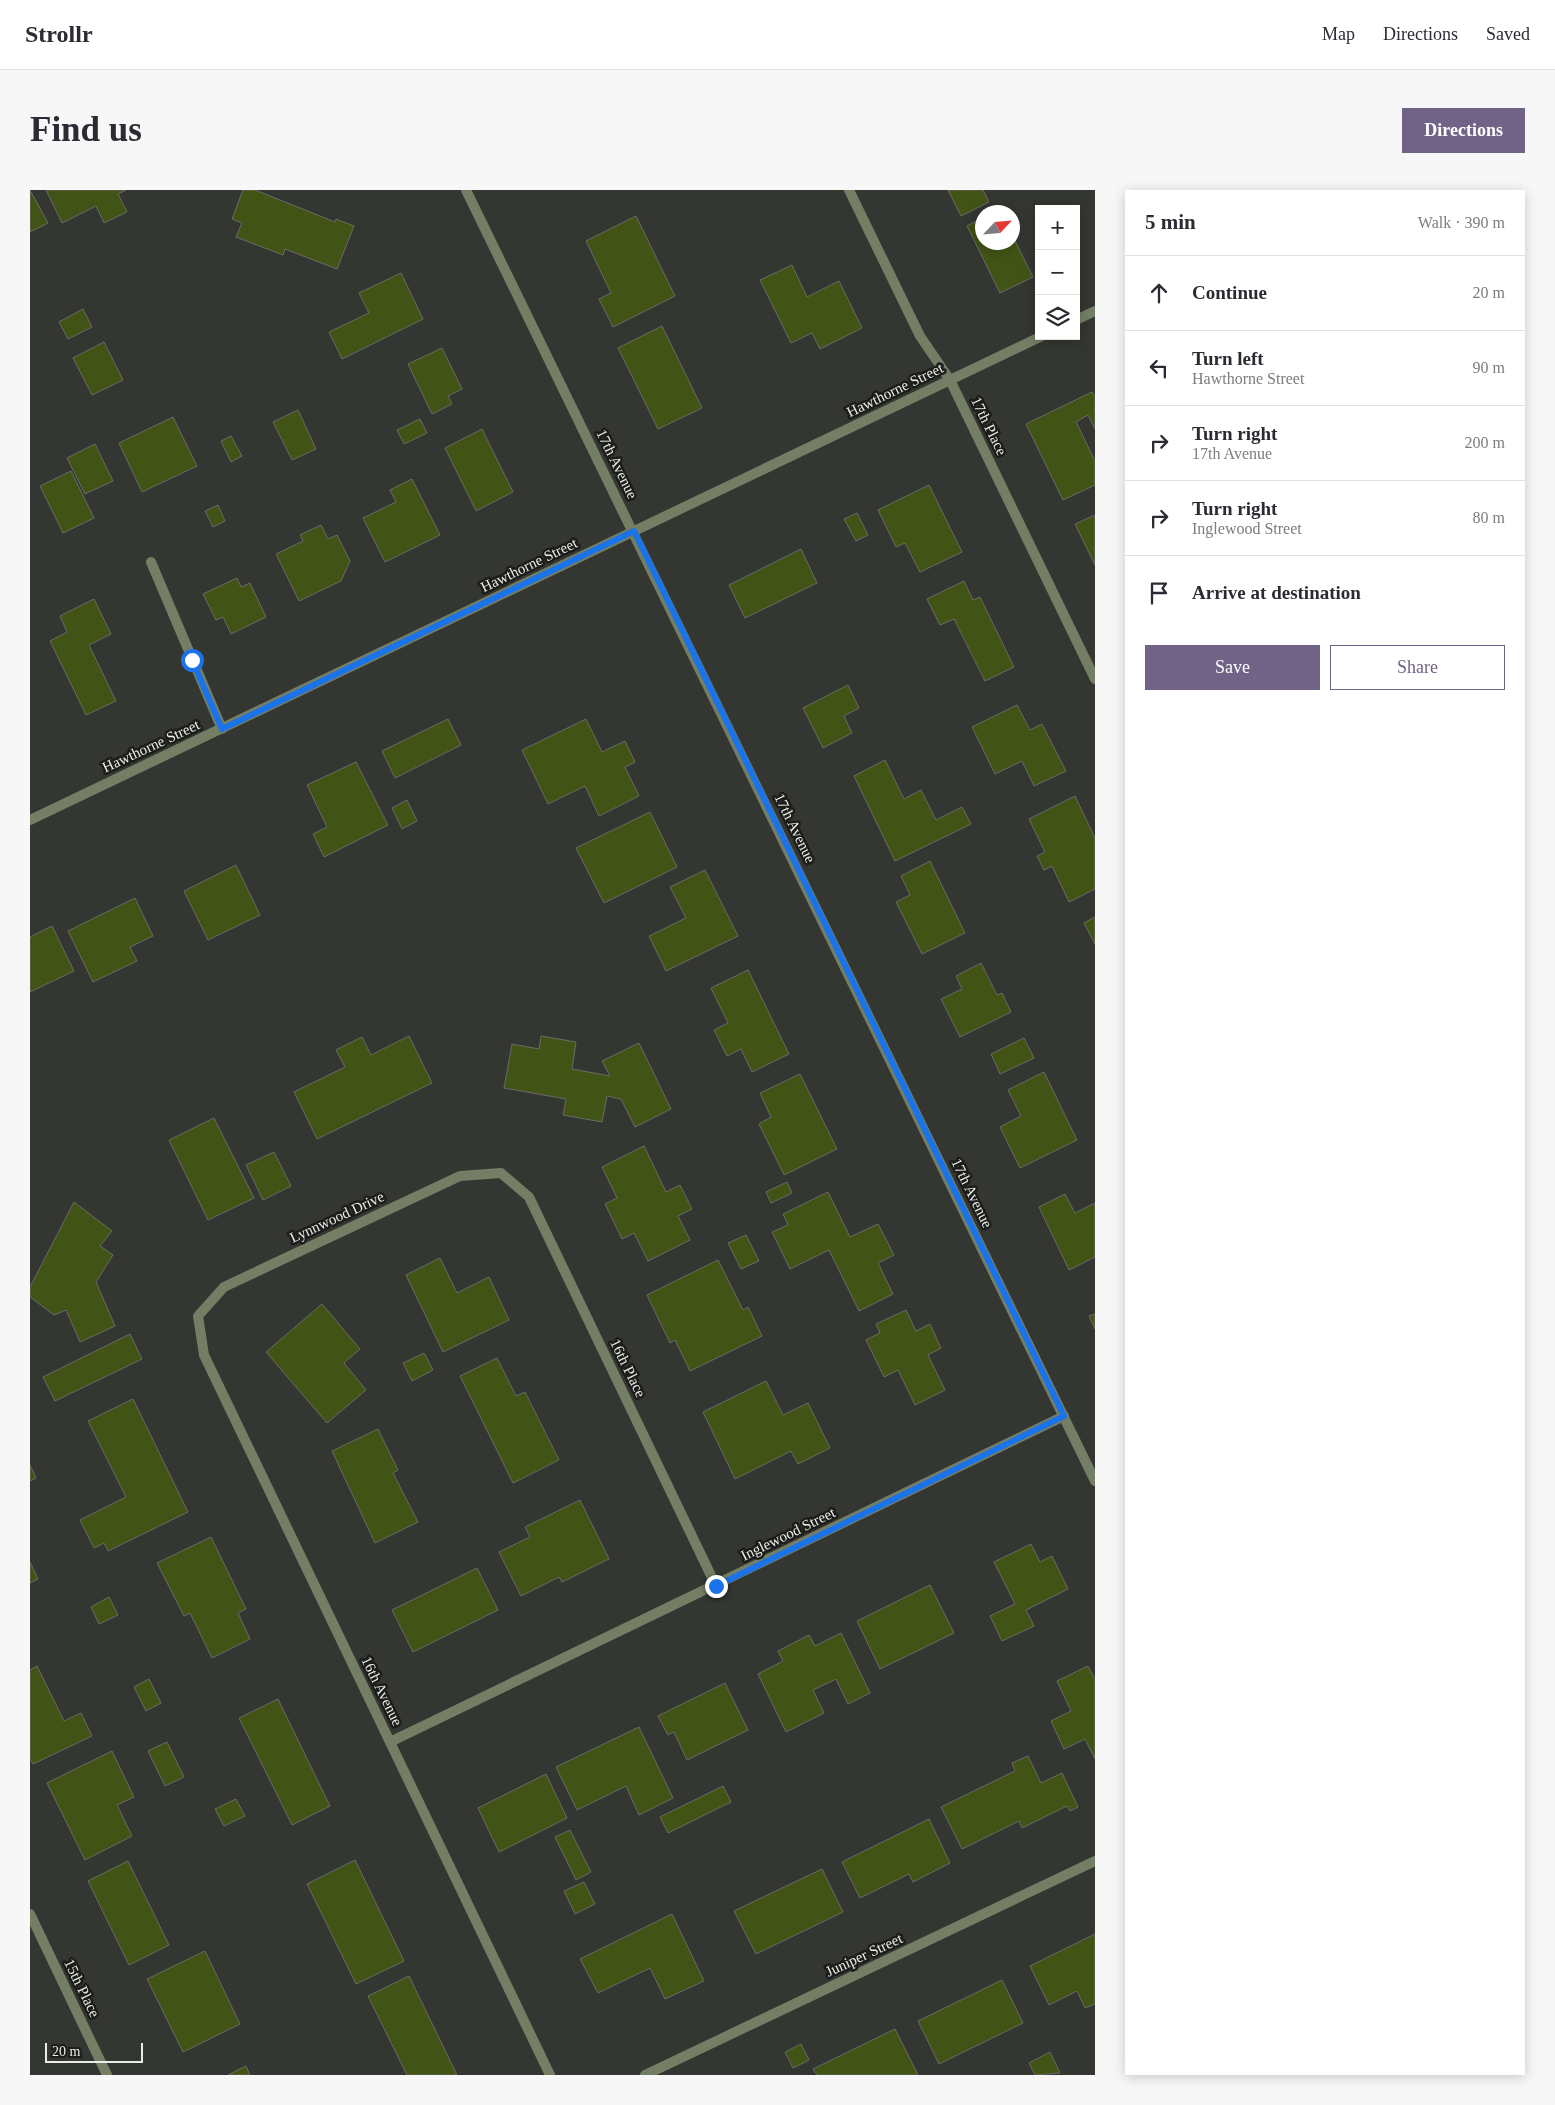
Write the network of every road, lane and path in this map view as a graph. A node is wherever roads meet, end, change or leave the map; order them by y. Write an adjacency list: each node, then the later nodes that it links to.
1 (466, 190): 7 (street, 17th Avenue)
2 (849, 190): 6 (street, 17th Place)
3 (1095, 311): 4 (street)
4 (1080, 318)
5 (1035, 339): 6 (street, Hawthorne Street)
6 (950, 380): 7 (street, Hawthorne Street); 9 (street, 17th Place)
7 (634, 531): 10 (street, Hawthorne Street); 14 (street, 17th Avenue)
8 (151, 562): 10 (street)
9 (1095, 679)
10 (222, 729): 11 (street, Hawthorne Street)
11 (30, 820)
12 (502, 1172): 13 (street, Lynnwood Drive); 16 (street, 16th Place)
13 (198, 1316): 17 (street, 16th Avenue)
14 (1064, 1416): 15 (street, 17th Avenue); 16 (street, Inglewood Street)
15 (1095, 1481)
16 (716, 1586): 17 (street, Inglewood Street)
17 (390, 1742): 21 (street, 16th Avenue)
18 (1095, 1862): 22 (street, Juniper Street)
19 (30, 1914): 20 (street, 15th Place)
20 (107, 2075)
21 (550, 2075)
22 (645, 2075)

